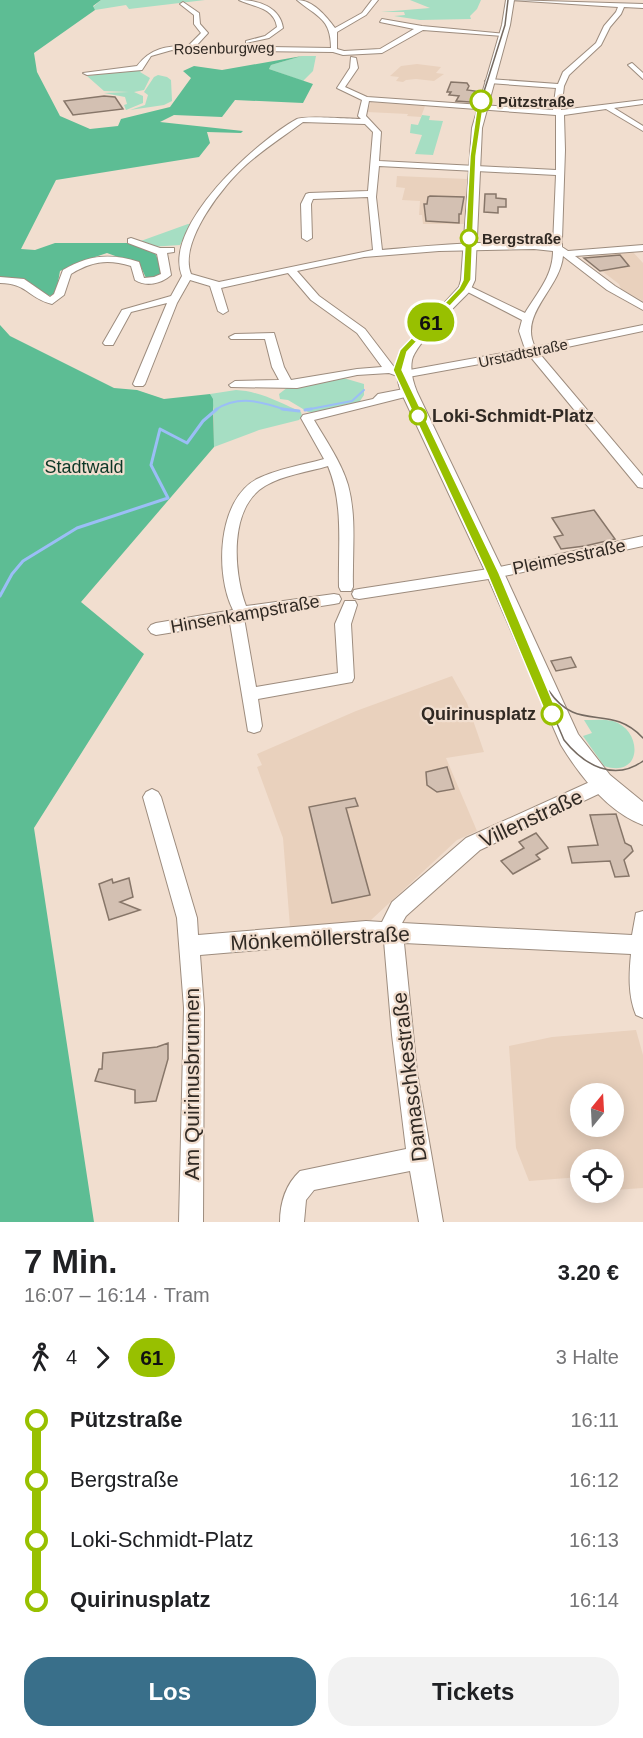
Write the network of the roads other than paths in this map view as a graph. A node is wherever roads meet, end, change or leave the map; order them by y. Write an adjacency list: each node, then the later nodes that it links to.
1 (242, 0): 14 (street)
2 (300, 0): 11 (street)
3 (375, 0): 11 (street)
4 (512, 0): 5 (street); 12 (main road)
5 (619, 3): 7 (street); 8 (street); 21 (street)
6 (183, 4): 13 (street)
7 (643, 6)
8 (636, 15)
9 (382, 21): 10 (street)
10 (422, 28): 12 (street); 16 (street)
11 (334, 32): 15 (street)
12 (503, 34): 20 (main road)
13 (191, 47): 14 (street, Rosenburgweg); 18 (street, Rosenburgweg)
14 (200, 47): 15 (street, Rosenburgweg)
15 (334, 50): 16 (street, Rosenburgweg)
16 (357, 55): 22 (street)
17 (632, 65): 19 (street)
18 (87, 73)
19 (643, 77)
20 (489, 81): 21 (street); 24 (main road)
21 (560, 86): 26 (street)
22 (366, 99): 24 (street); 27 (street)
23 (643, 102): 25 (street)
24 (481, 108): 26 (street); 30 (main road)
25 (609, 108): 26 (street); 28 (street)
26 (559, 114): 31 (street)
27 (368, 122): 29 (street); 37 (street)
28 (643, 129)
29 (375, 163): 30 (street); 32 (street)
30 (474, 168): 31 (street); 35 (main road)
31 (561, 173): 38 (street)
32 (372, 194): 33 (street); 40 (street)
33 (307, 238)
34 (131, 241): 39 (street)
35 (471, 247): 38 (street); 40 (street); 45 (main road)
36 (643, 248): 38 (street)
37 (183, 249): 39 (street); 42 (street)
38 (563, 251): 47 (street); 49 (street)
39 (162, 252): 43 (street)
40 (378, 253): 41 (street)
41 (291, 269): 44 (street); 55 (street)
42 (187, 276): 44 (street); 46 (street)
43 (0, 280)
44 (214, 285): 48 (street)
45 (465, 288): 49 (street); 55 (main road)
46 (176, 298): 52 (street); 57 (street)
47 (643, 307)
48 (223, 311)
49 (527, 318): 53 (street)
50 (643, 328): 53 (street, Urstadtstraße)
51 (235, 337): 56 (street)
52 (109, 343)
53 (532, 352): 55 (street, Urstadtstraße); 61 (street)
54 (366, 373): 55 (street); 56 (street); 59 (street)
55 (401, 378): 59 (street); 63 (main road)
56 (287, 383): 58 (street)
57 (139, 384)
58 (235, 386)
59 (382, 397): 60 (street)
60 (332, 461): 64 (street); 65 (street)
61 (643, 484)
62 (643, 541): 63 (street, Pleimesstraße)
63 (495, 573): 64 (street); 69 (main road)
64 (351, 595): 65 (street, Hinsenkampstraße); 67 (street)
65 (239, 614): 66 (street, Hinsenkampstraße); 67 (street)
66 (156, 629)
67 (250, 693): 68 (street)
68 (254, 726)
69 (603, 784): 71 (main road); 73 (street, Villenstraße)
70 (152, 797): 75 (street)
71 (643, 815)
72 (643, 920): 74 (street)
73 (393, 932): 74 (street, Mönkemöllerstraße); 75 (street, Mönkemöllerstraße); 77 (street, Damaschkestraße)
74 (640, 945): 76 (street)
75 (189, 946): 78 (street, Am Quirinusbrunnen)
76 (643, 1008)
77 (418, 1158): 79 (street); 80 (street, Damaschkestraße)
78 (191, 1222)
79 (292, 1222)
80 (431, 1222)

